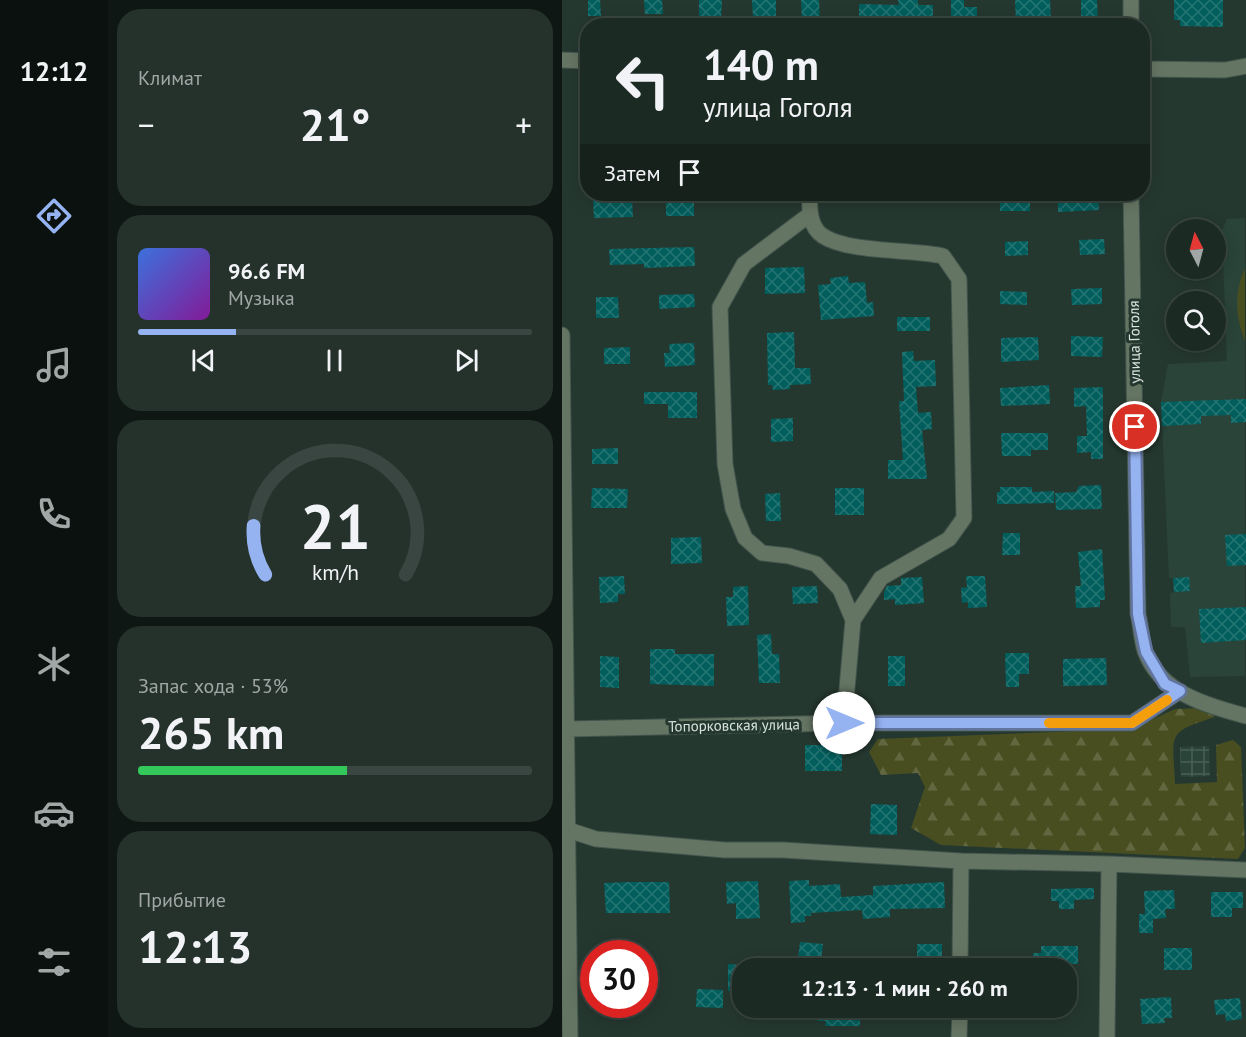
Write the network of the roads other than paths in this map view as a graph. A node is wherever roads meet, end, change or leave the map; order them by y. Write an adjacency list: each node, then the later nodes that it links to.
1 (1131, 0): 2 (street)
2 (1131, 18)
3 (562, 60): 4 (street)
4 (580, 61)
5 (1246, 66): 6 (street)
6 (1150, 69)
7 (810, 201): 9 (street)
8 (1131, 201): 12 (street, улица Гоголя)
9 (809, 214): 11 (street); 11 (street)
10 (562, 335): 15 (street)
11 (853, 620): 14 (street)
12 (1180, 691): 13 (street); 14 (street, Топорковская улица)
13 (1246, 716)
14 (844, 723): 15 (street, Топорковская улица)
15 (567, 729): 16 (street)
16 (565, 771): 17 (street)
17 (565, 828): 18 (street); 23 (street)
18 (961, 861): 19 (street); 21 (street)
19 (1109, 864): 20 (street); 25 (street)
20 (1246, 870)
21 (960, 958)
22 (960, 1018): 24 (street)
23 (570, 1037)
24 (960, 1037)
25 (1107, 1037)

